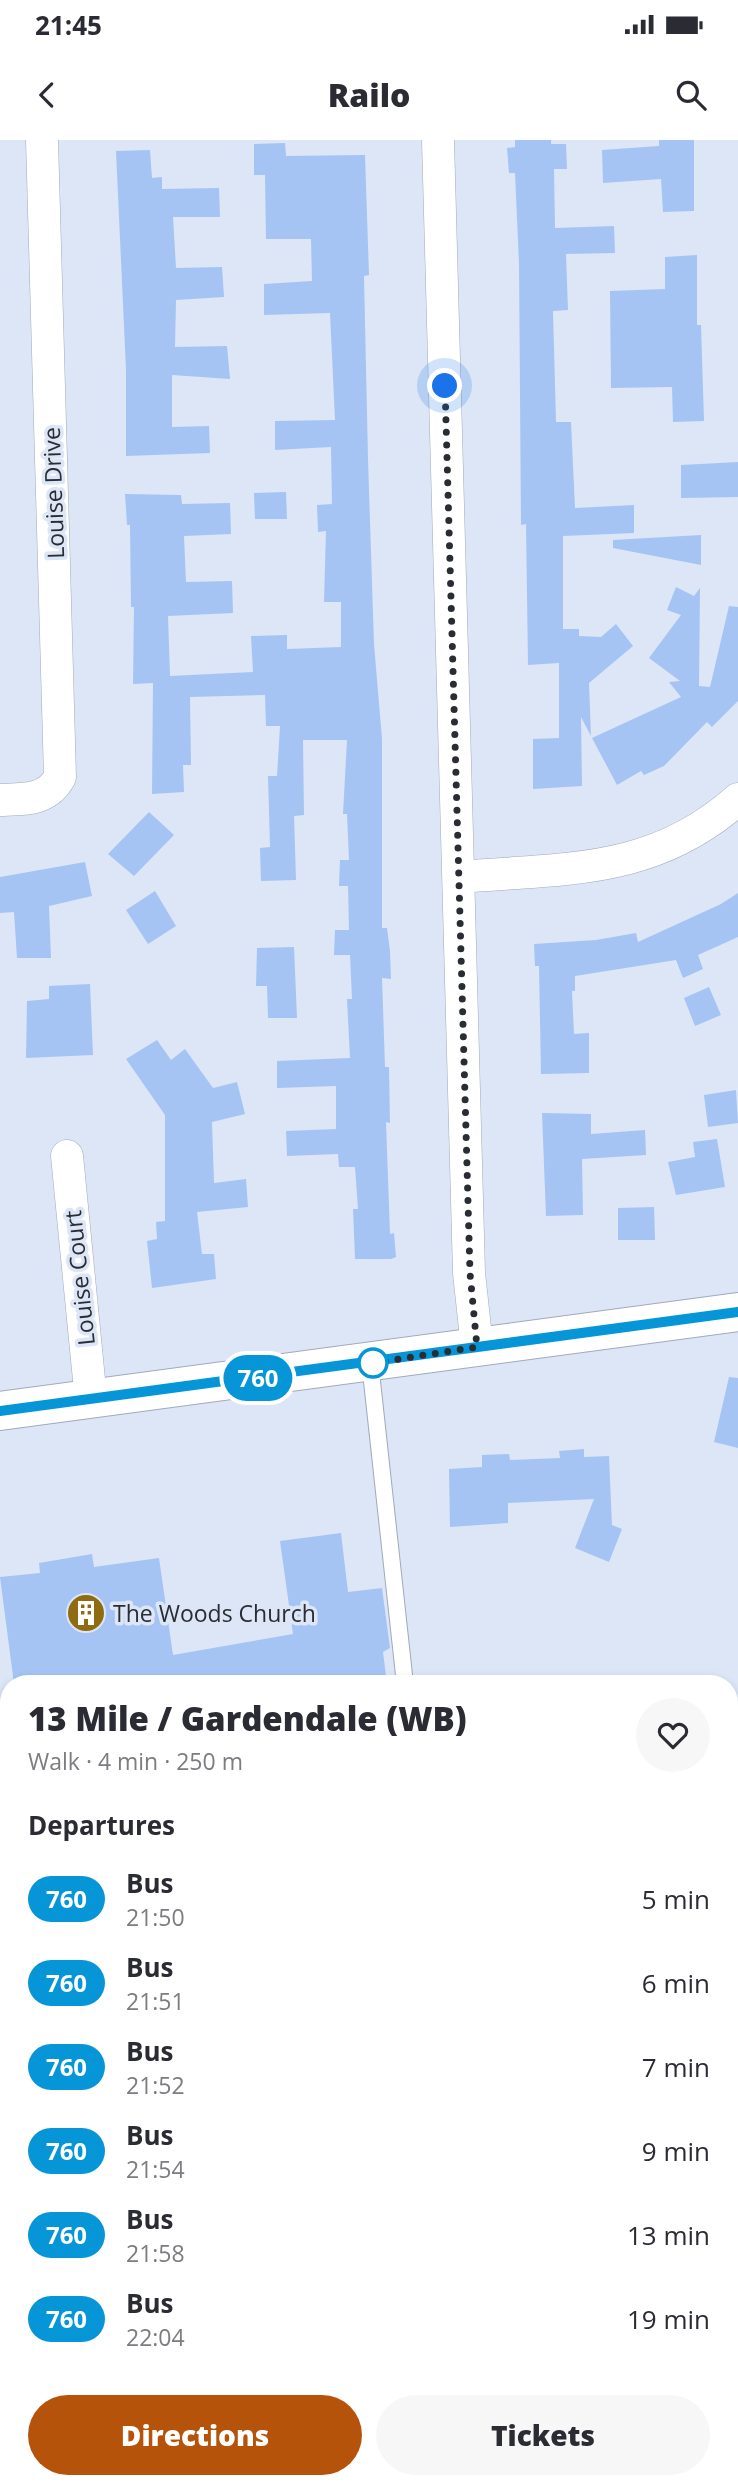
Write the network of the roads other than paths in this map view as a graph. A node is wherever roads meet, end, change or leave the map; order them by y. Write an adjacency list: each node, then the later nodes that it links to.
1 (42, 140): 4 (street, Louise Drive)
2 (438, 140): 5 (street)
3 (738, 799): 5 (street)
4 (0, 800)
5 (459, 877): 8 (street)
6 (67, 1156): 10 (street, Louise Court)
7 (738, 1312): 8 (main road)
8 (477, 1347): 9 (main road)
9 (370, 1363): 10 (main road); 12 (lane)
10 (91, 1400): 11 (main road)
11 (0, 1411)
12 (404, 1675)

